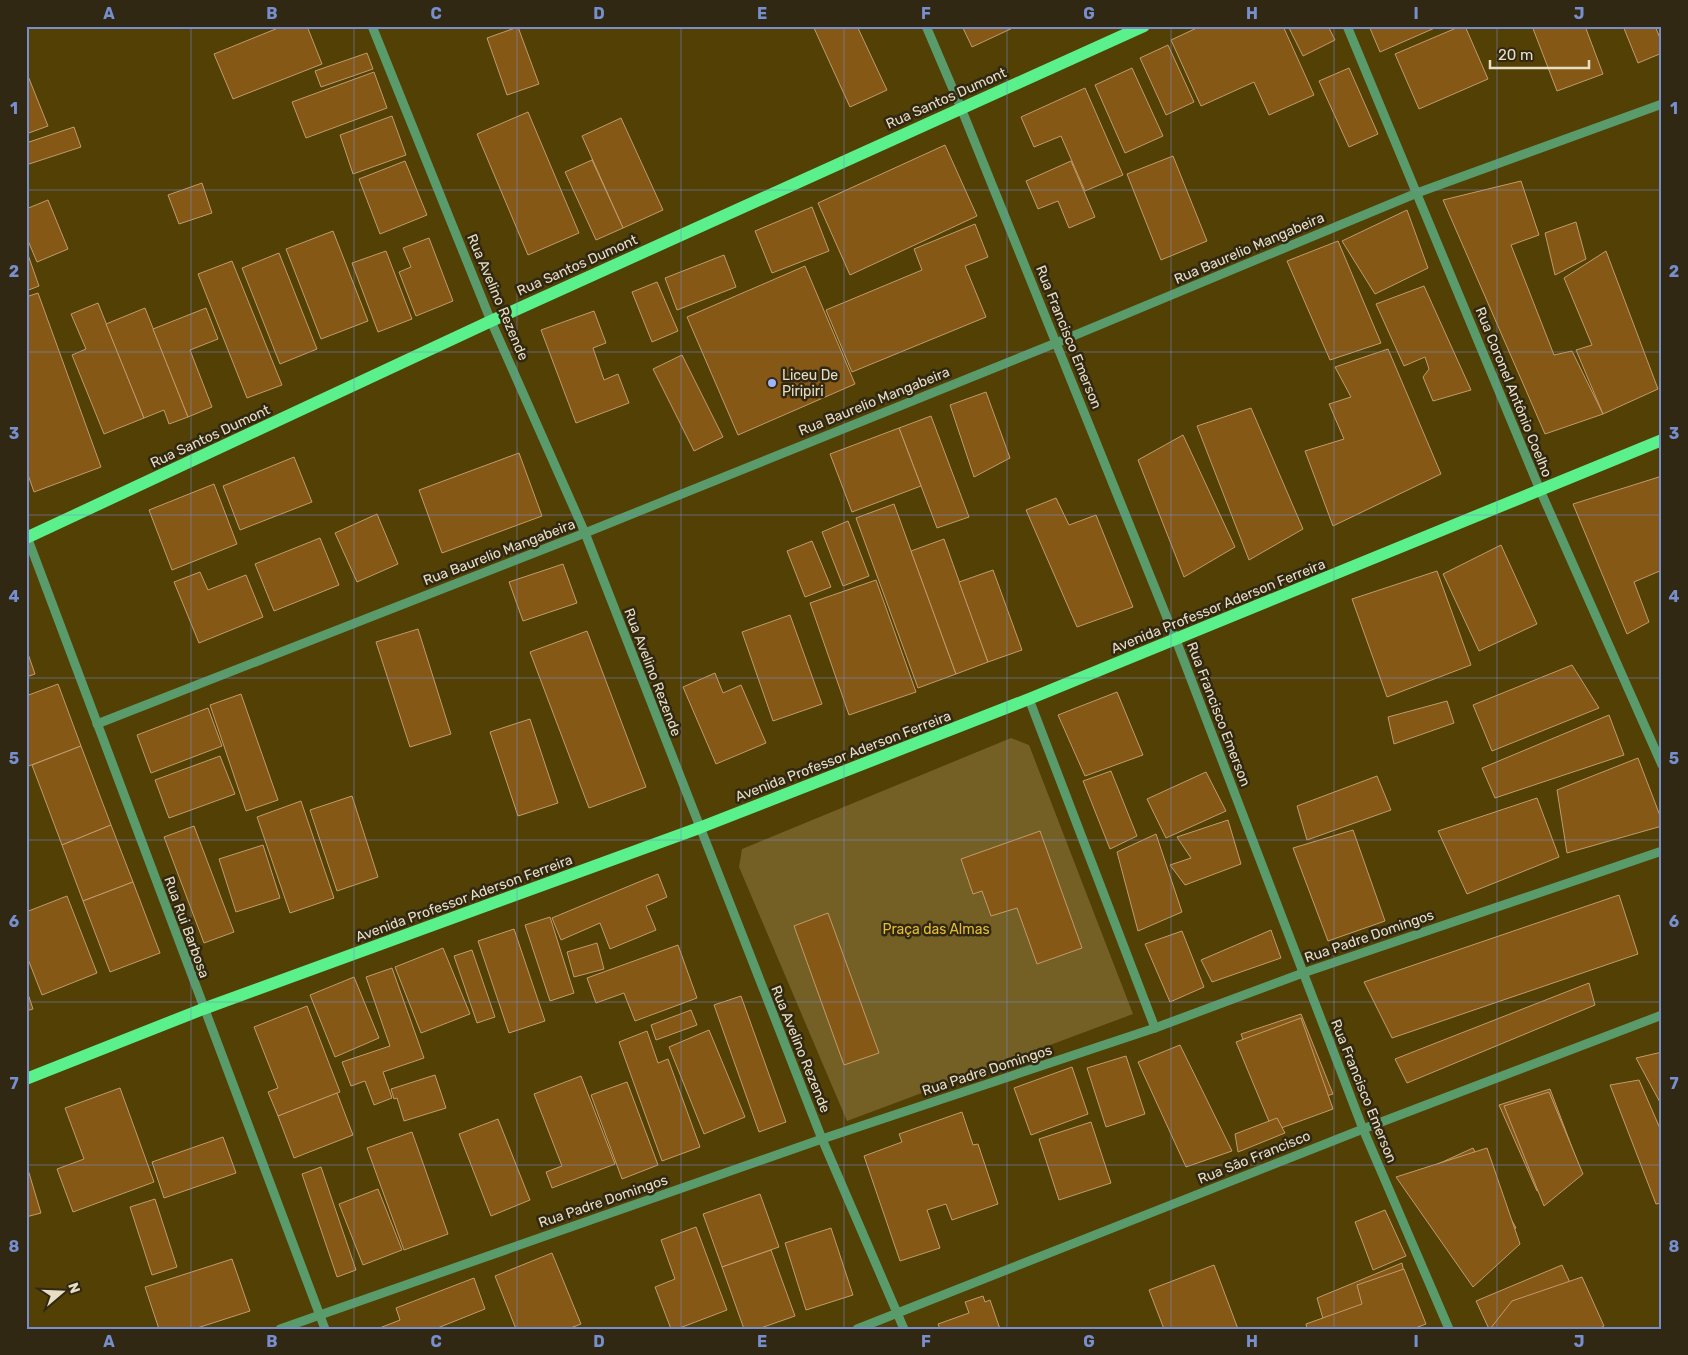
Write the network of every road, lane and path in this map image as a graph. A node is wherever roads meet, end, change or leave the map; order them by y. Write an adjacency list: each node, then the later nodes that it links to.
1 (372, 26): 8 (street, Rua Avelino Rezende)
2 (926, 26): 6 (street, Rua Francisco Emerson)
3 (1144, 26): 6 (main road, Rua Santos Dumont)
4 (1347, 26): 7 (street, Rua Coronel Antônio Coelho)
5 (1662, 104): 7 (street, Rua Baurelio Mangabeira)
6 (961, 108): 8 (main road, Rua Santos Dumont); 9 (street, Rua Francisco Emerson)
7 (1417, 193): 9 (street, Rua Baurelio Mangabeira); 11 (street, Rua Coronel Antônio Coelho)
8 (491, 321): 12 (street, Rua Avelino Rezende); 13 (main road, Rua Santos Dumont)
9 (1056, 343): 12 (street, Rua Baurelio Mangabeira); 14 (street, Rua Francisco Emerson)
10 (1662, 440): 11 (main road, Avenida Professor Aderson Ferreira)
11 (1540, 490): 14 (main road, Avenida Professor Aderson Ferreira); 17 (street, Rua Coronel Antônio Coelho)
12 (585, 533): 16 (street, Rua Baurelio Mangabeira); 18 (street, Rua Avelino Rezende)
13 (27, 536): 16 (street, Rua Rui Barbosa)
14 (1176, 640): 15 (main road, Avenida Professor Aderson Ferreira); 20 (street, Rua Francisco Emerson)
15 (1029, 699): 18 (main road, Avenida Professor Aderson Ferreira); 23 (street)
16 (97, 724): 21 (street, Rua Rui Barbosa)
17 (1662, 765)
18 (699, 828): 21 (main road, Avenida Professor Aderson Ferreira); 26 (street, Rua Avelino Rezende)
19 (1662, 851): 20 (street, Rua Padre Domingos)
20 (1303, 973): 23 (street, Rua Padre Domingos); 25 (street, Rua Francisco Emerson)
21 (203, 1009): 24 (main road, Avenida Professor Aderson Ferreira); 28 (street, Rua Rui Barbosa)
22 (1662, 1015): 25 (street, Rua São Francisco)
23 (1155, 1028): 26 (street, Rua Padre Domingos)
24 (26, 1079)
25 (1363, 1129): 27 (street, Rua São Francisco); 33 (street, Rua Francisco Emerson)
26 (822, 1139): 27 (street, Rua Avelino Rezende); 28 (street, Rua Padre Domingos)
27 (898, 1312): 31 (street, Rua São Francisco); 32 (street, Rua Avelino Rezende)
28 (320, 1314): 29 (street, Rua Padre Domingos); 30 (street, Rua Rui Barbosa)
29 (280, 1329)
30 (325, 1329)
31 (857, 1329)
32 (904, 1329)
33 (1449, 1329)

